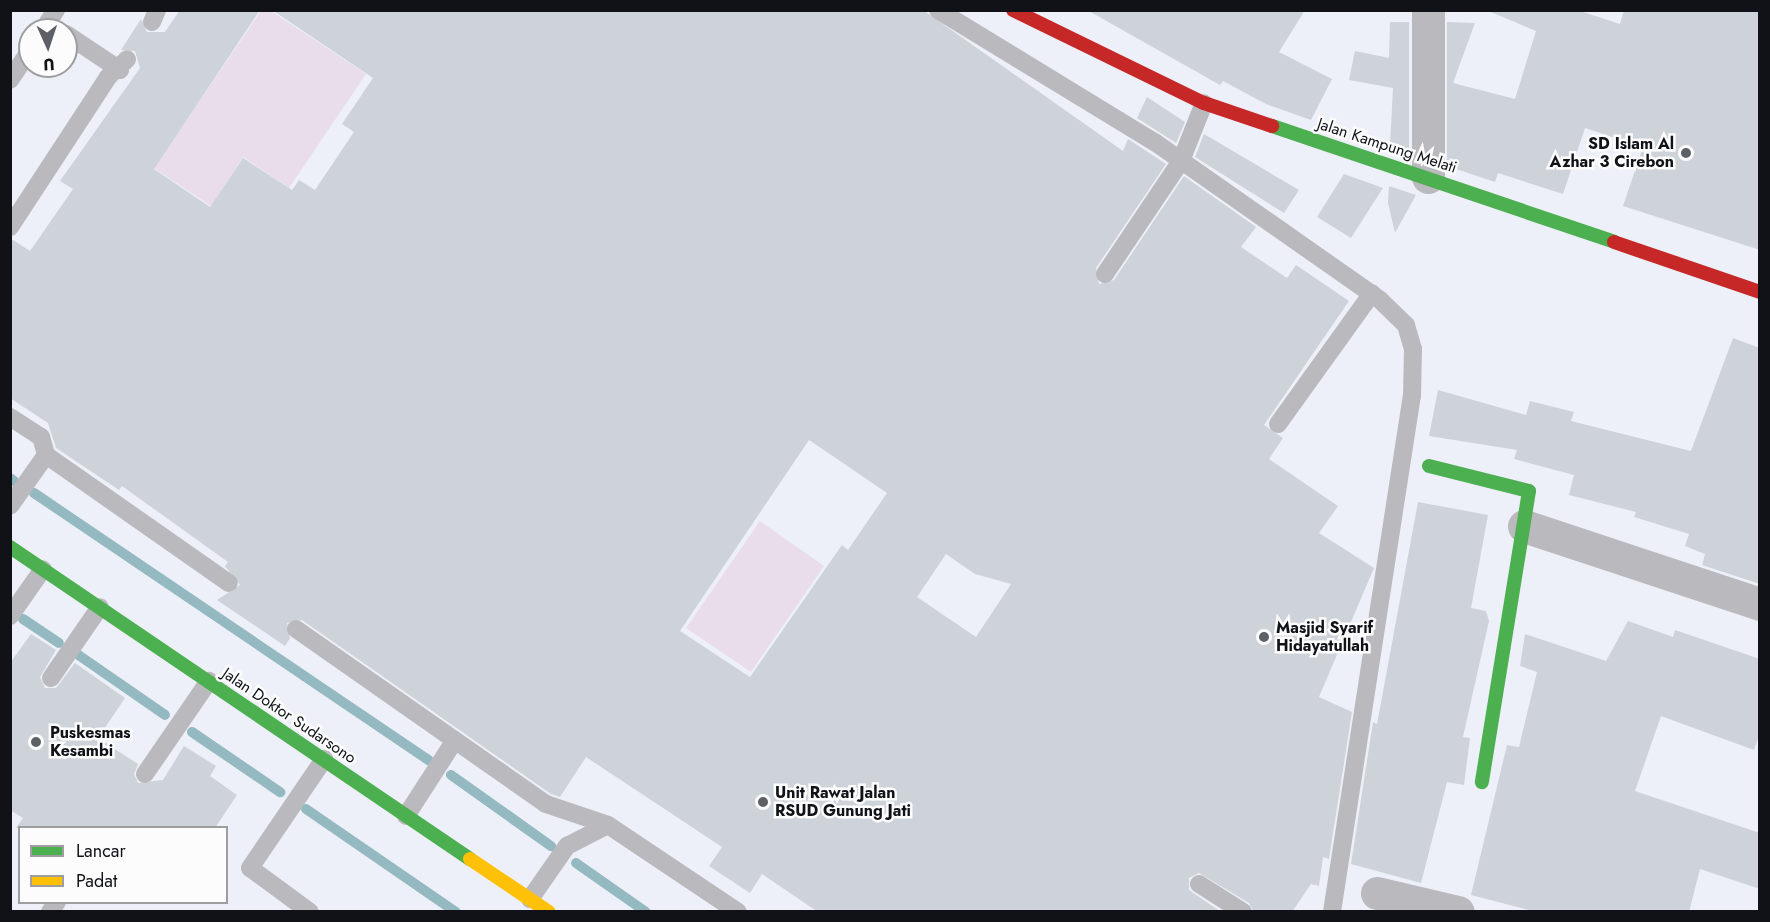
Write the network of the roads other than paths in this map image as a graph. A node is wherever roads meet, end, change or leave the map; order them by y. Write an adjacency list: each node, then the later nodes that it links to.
1 (938, 10): 6 (lane)
2 (1013, 10): 5 (street, Jalan Kampung Melati)
3 (1428, 10): 7 (street)
4 (78, 41): 8 (lane)
5 (1204, 103): 6 (lane); 7 (street, Jalan Kampung Melati)
6 (1181, 161): 9 (lane); 11 (lane)
7 (1428, 177): 10 (street, Jalan Kampung Melati)
8 (10, 227)
9 (1105, 274)
10 (1760, 292)
11 (1372, 293): 13 (lane); 40 (lane)
12 (10, 417): 14 (lane)
13 (1278, 424)
14 (46, 456): 16 (lane); 20 (lane)
15 (1429, 466): 17 (street)
16 (10, 506)
17 (1524, 526): 21 (street); 30 (street)
18 (10, 547): 19 (street, Jalan Doktor Sudarsono)
19 (43, 568): 22 (street, Jalan Doktor Sudarsono); 23 (lane)
20 (229, 583)
21 (1760, 604)
22 (100, 607): 25 (lane); 26 (street, Jalan Doktor Sudarsono)
23 (10, 616)
24 (296, 629): 27 (lane)
25 (51, 678)
26 (209, 681): 28 (street, Jalan Doktor Sudarsono); 29 (lane)
27 (455, 740): 31 (lane); 32 (lane)
28 (324, 759): 31 (street, Jalan Doktor Sudarsono); 36 (lane)
29 (145, 774)
30 (1482, 782)
31 (406, 816): 35 (street, Jalan Doktor Sudarsono)
32 (608, 825): 35 (lane); 38 (lane)
33 (1199, 884): 39 (lane)
34 (1377, 893): 41 (street)
35 (530, 899): 37 (street, Jalan Doktor Sudarsono)
36 (310, 912)
37 (549, 912)
38 (738, 912)
39 (1244, 912)
40 (1332, 912)
41 (1458, 912)

